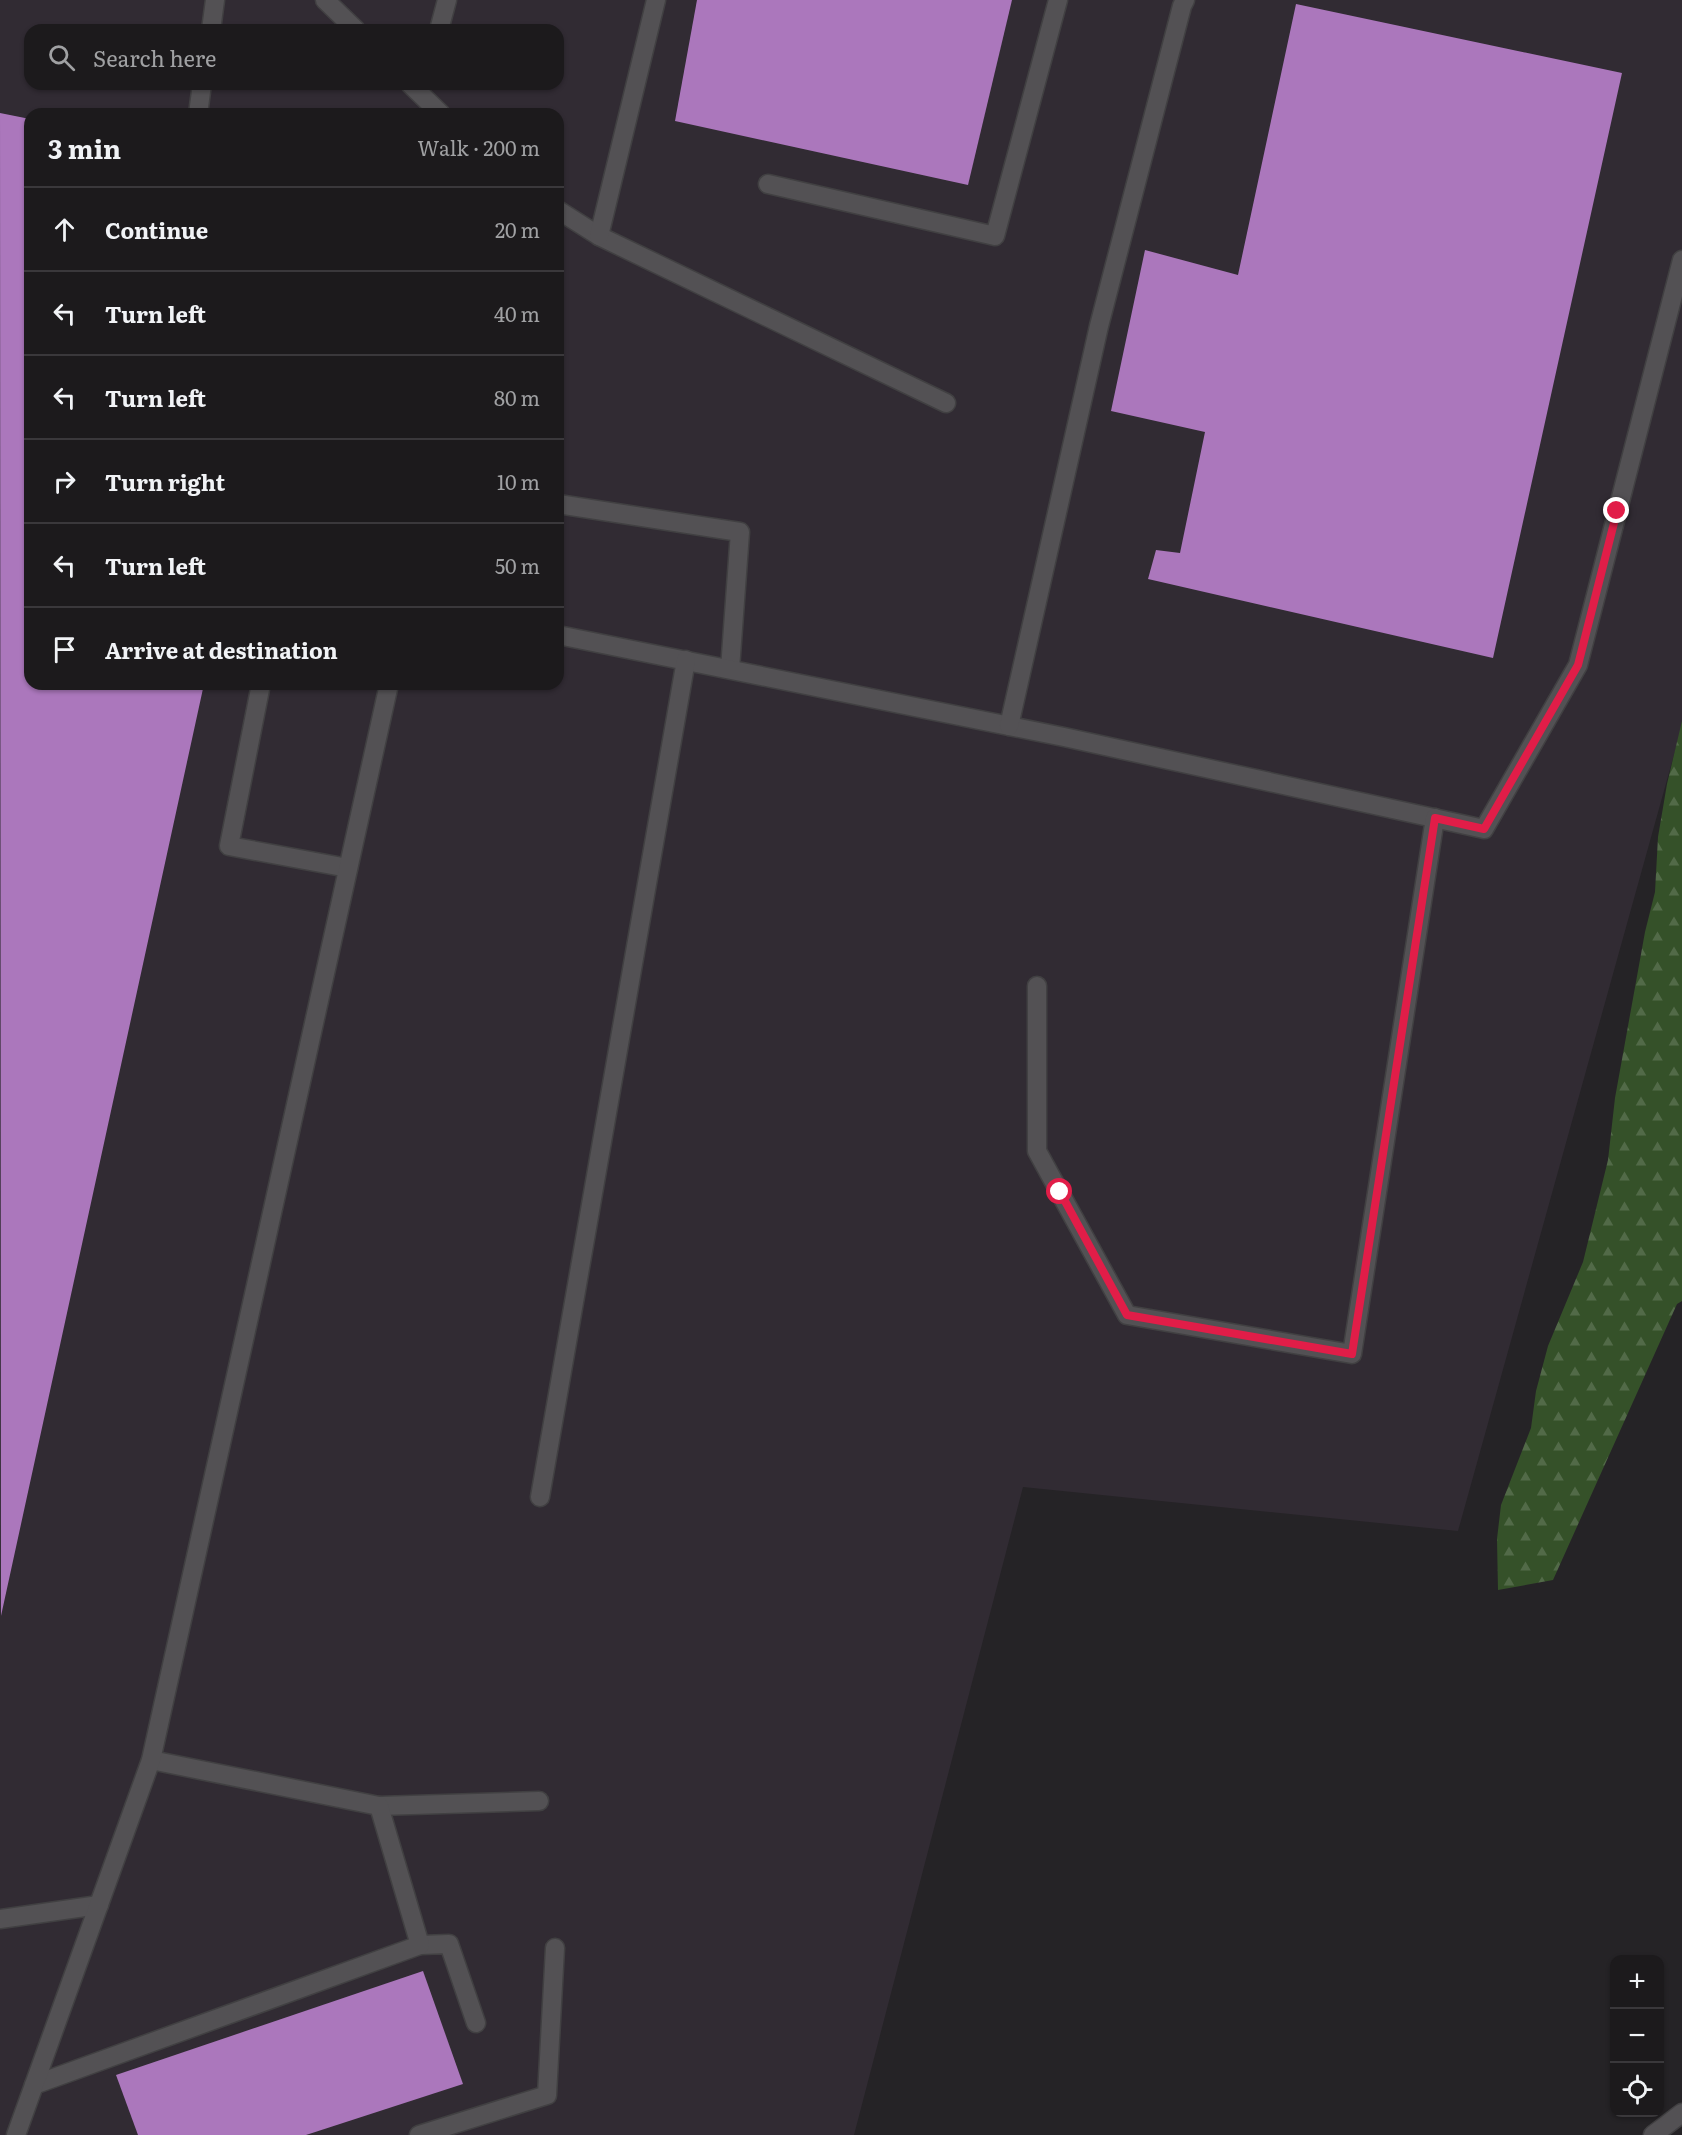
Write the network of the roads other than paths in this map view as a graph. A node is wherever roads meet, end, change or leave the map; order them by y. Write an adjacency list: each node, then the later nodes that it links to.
1 (215, 0): 7 (lane)
2 (325, 0): 8 (lane)
3 (447, 0): 9 (lane)
4 (656, 0): 16 (lane)
5 (1058, 0): 14 (lane)
6 (1185, 0): 26 (lane)
7 (212, 24)
8 (350, 24)
9 (441, 24)
10 (201, 90): 12 (lane)
11 (421, 90): 13 (lane)
12 (199, 108)
13 (436, 108)
14 (768, 184)
15 (564, 214): 16 (lane)
16 (599, 236): 19 (lane)
17 (1682, 260): 18 (lane)
18 (1678, 292): 27 (lane)
19 (946, 404)
20 (564, 505): 23 (lane)
21 (564, 636): 22 (lane)
22 (686, 660): 23 (lane); 30 (lane)
23 (729, 669): 26 (lane)
24 (260, 690): 28 (lane)
25 (388, 690): 28 (lane)
26 (1009, 726): 27 (lane)
27 (1435, 818): 29 (lane)
28 (348, 868): 31 (lane)
29 (1037, 986)
30 (540, 1497)
31 (151, 1760): 33 (lane); 34 (lane)
32 (539, 1802): 33 (lane)
33 (380, 1806): 36 (lane)
34 (99, 1905): 35 (lane); 39 (lane)
35 (0, 1918)
36 (420, 1945): 38 (lane); 39 (lane)
37 (555, 1948): 42 (lane)
38 (476, 2023)
39 (34, 2085): 41 (lane)
40 (1682, 2113): 43 (lane)
41 (16, 2135)
42 (419, 2135)
43 (1653, 2135)

